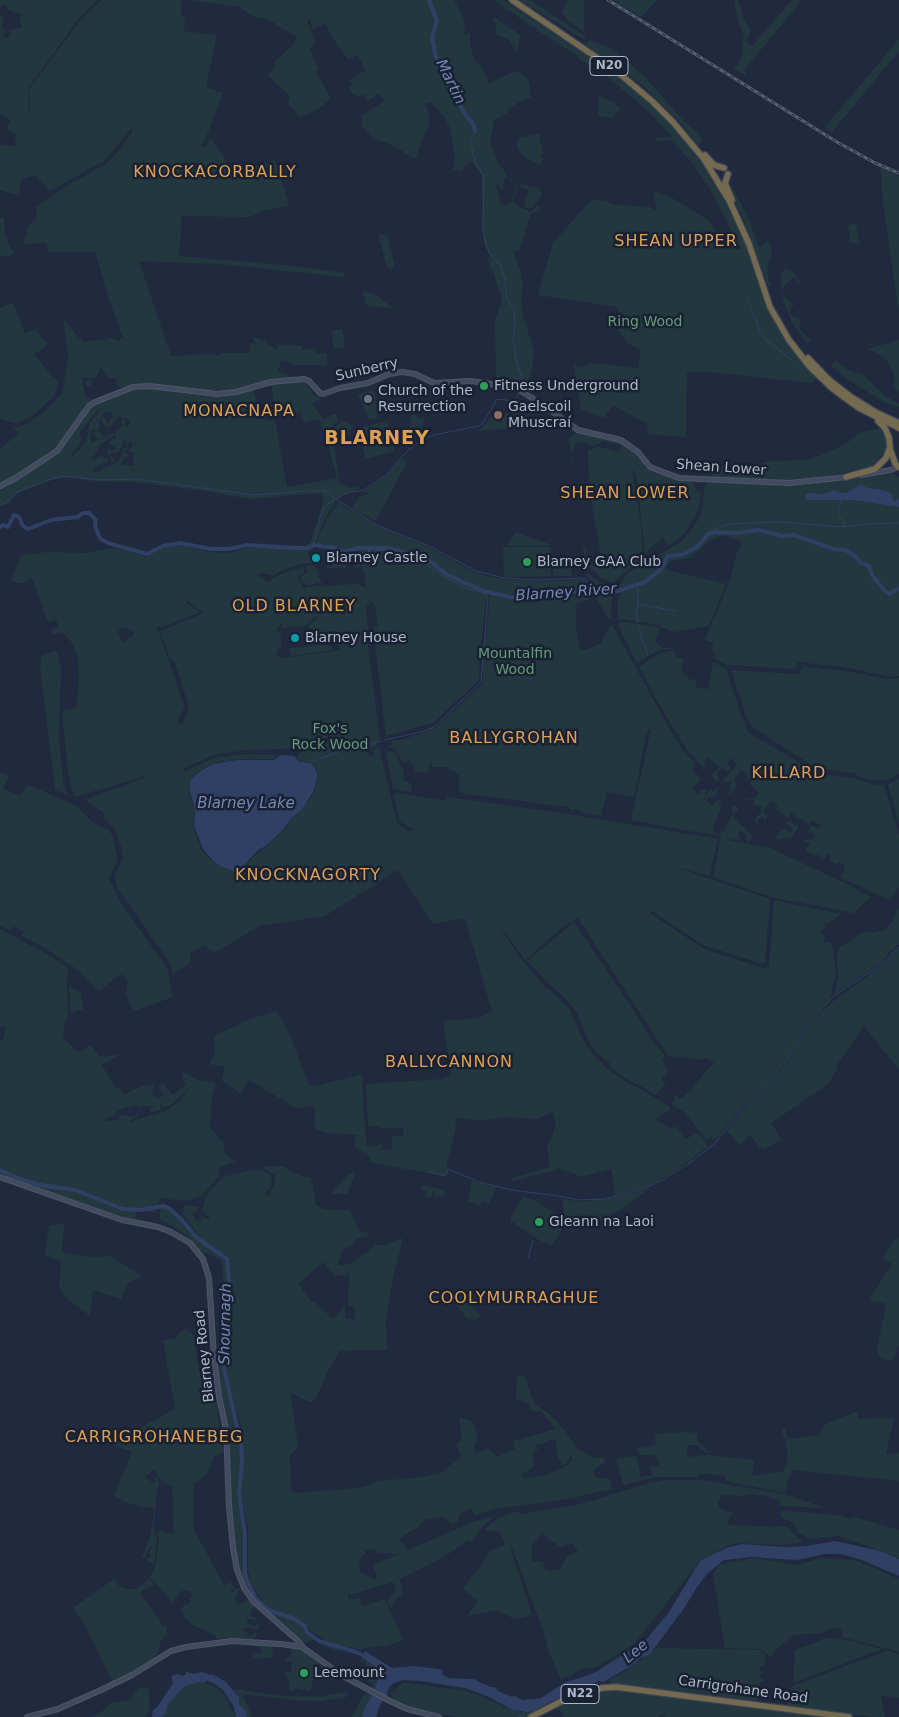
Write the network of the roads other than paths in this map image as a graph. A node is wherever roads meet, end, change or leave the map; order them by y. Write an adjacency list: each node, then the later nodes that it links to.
1 (512, 0): 2 (highway, N20)
2 (674, 123): 3 (highway, N20); 3 (highway)
3 (741, 227): 4 (highway, N20)
4 (764, 287): 6 (highway, N20); 7 (highway, N20)
5 (487, 384): 11 (main road, Shean Lower); 12 (main road, Sunberry)
6 (852, 403): 8 (highway, N20); 9 (highway)
7 (899, 423)
8 (899, 428)
9 (890, 448): 10 (highway); 11 (highway)
10 (898, 469): 11 (main road, Shean Lower)
11 (846, 477)
12 (0, 486)
13 (0, 1177): 14 (main road, Blarney Road)
14 (304, 1649): 15 (main road); 16 (main road, Blarney Road)
15 (27, 1717)
16 (439, 1717)
17 (532, 1717): 18 (highway, Carrigrohane Road / N22)
18 (849, 1717)

